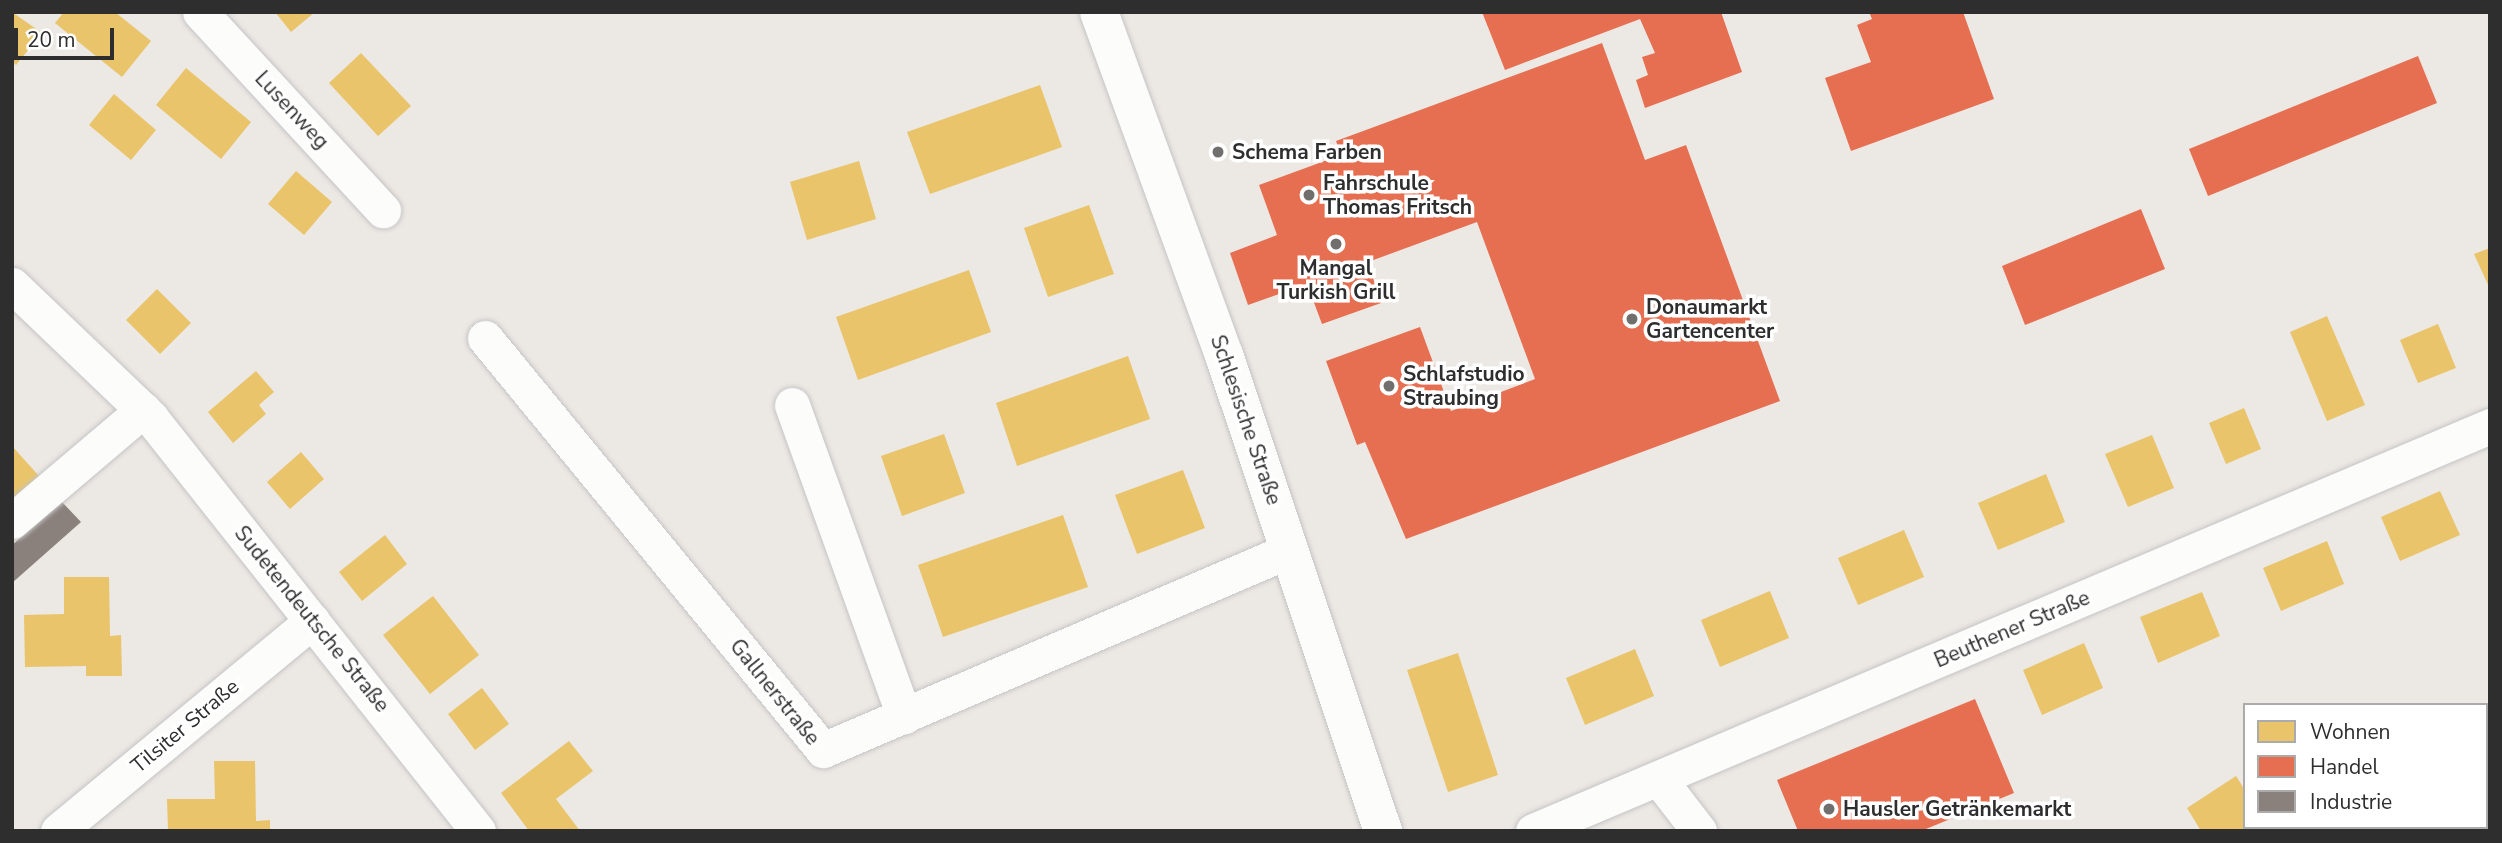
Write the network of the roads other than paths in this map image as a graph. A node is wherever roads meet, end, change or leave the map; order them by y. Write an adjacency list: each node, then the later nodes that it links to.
1 (200, 12): 3 (street, Lusenweg)
2 (1100, 12): 10 (street, Schlesische Straße)
3 (383, 210)
4 (12, 285): 7 (street, Sudetendeutsche Straße)
5 (485, 338): 12 (street, Gallnerstraße)
6 (792, 405): 12 (street)
7 (143, 410): 9 (street); 11 (street, Sudetendeutsche Straße)
8 (2490, 426): 13 (street, Beuthener Straße)
9 (12, 521)
10 (1290, 550): 12 (street, Gallnerstraße); 16 (street, Schlesische Straße)
11 (312, 621): 14 (street, Tilsiter Straße); 15 (street, Sudetendeutsche Straße)
12 (904, 716)
13 (1659, 779): 17 (street, Beuthener Straße); 18 (street)
14 (58, 831)
15 (478, 831)
16 (1383, 831)
17 (1533, 831)
18 (1699, 831)

